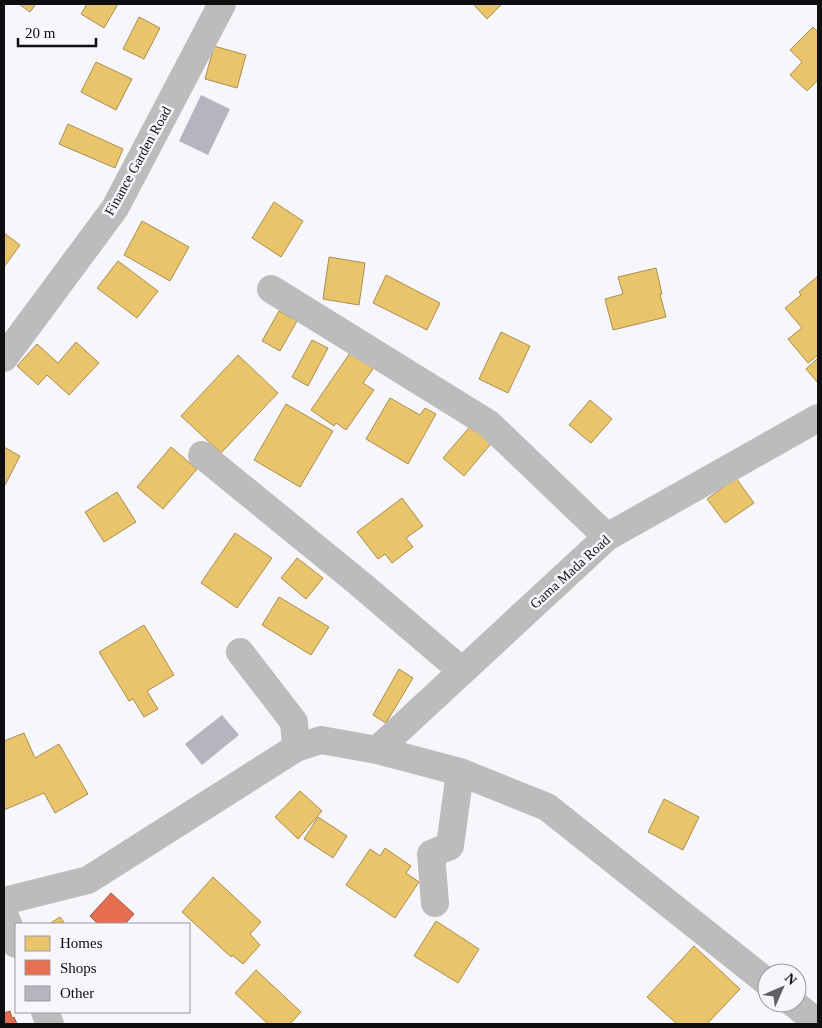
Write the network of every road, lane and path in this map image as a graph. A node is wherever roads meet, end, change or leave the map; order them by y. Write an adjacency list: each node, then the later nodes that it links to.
1 (222, 4): 3 (street, Finance Garden Road)
2 (271, 289): 6 (street)
3 (4, 358)
4 (818, 418): 6 (street, Gama Mada Road)
5 (202, 455): 8 (street)
6 (607, 537): 8 (street, Gama Mada Road)
7 (240, 652): 9 (street)
8 (462, 671): 10 (street, Gama Mada Road)
9 (296, 748): 10 (street); 12 (street)
10 (376, 750): 11 (street)
11 (460, 772): 13 (street); 16 (street)
12 (4, 901)
13 (435, 903)
14 (4, 914): 15 (street)
15 (15, 942)
16 (757, 974)
17 (806, 1013): 18 (street)
18 (818, 1023)

